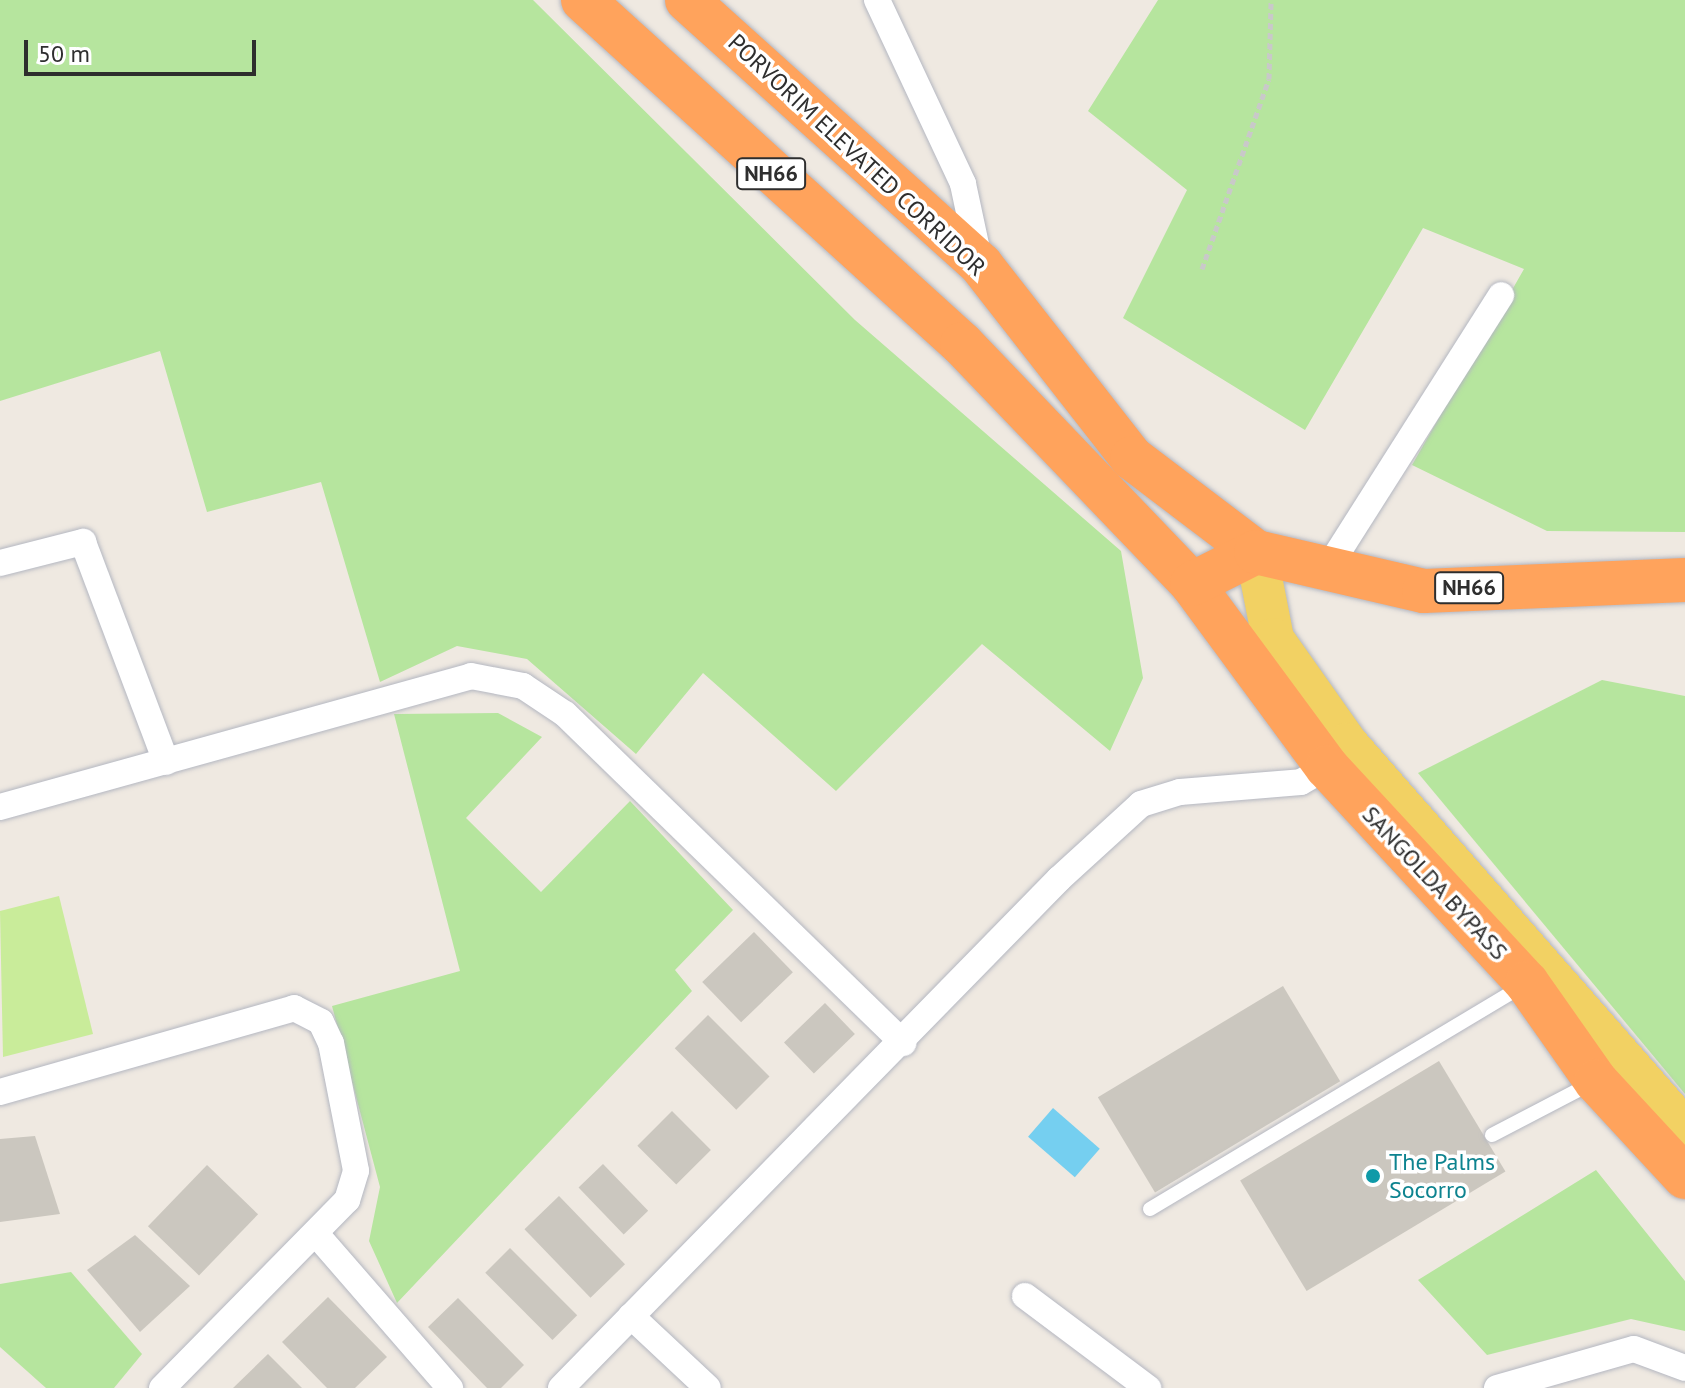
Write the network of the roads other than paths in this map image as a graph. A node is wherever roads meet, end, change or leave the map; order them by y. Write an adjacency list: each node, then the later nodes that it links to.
1 (583, 0): 10 (highway, NH66)
2 (687, 0): 4 (highway, PORVORIM ELEVATED CORRIDOR)
3 (877, 0): 4 (street)
4 (981, 265): 6 (highway, PORVORIM ELEVATED CORRIDOR)
5 (1501, 295): 8 (street)
6 (1256, 552): 8 (highway, NH66); 10 (highway); 18 (main road, SANGOLDA BYPASS)
7 (0, 563): 11 (street)
8 (1328, 568): 9 (highway, NH66)
9 (1685, 580)
10 (1192, 584): 12 (highway, SANGOLDA BYPASS)
11 (166, 762): 13 (street); 15 (street)
12 (1327, 767): 14 (highway, SANGOLDA BYPASS); 15 (street)
13 (0, 807)
14 (1527, 983): 16 (highway, SANGOLDA BYPASS); 21 (lane)
15 (903, 1043): 24 (street)
16 (1596, 1081): 19 (lane); 20 (highway, SANGOLDA BYPASS)
17 (0, 1092): 22 (street)
18 (1685, 1130)
19 (1492, 1135)
20 (1685, 1177)
21 (1150, 1209)
22 (317, 1235): 26 (street); 27 (street)
23 (1025, 1296): 30 (street)
24 (631, 1316): 28 (street); 29 (street)
25 (1685, 1368): 31 (street)
26 (162, 1388)
27 (450, 1388)
28 (561, 1388)
29 (708, 1388)
30 (1148, 1388)
31 (1497, 1388)

